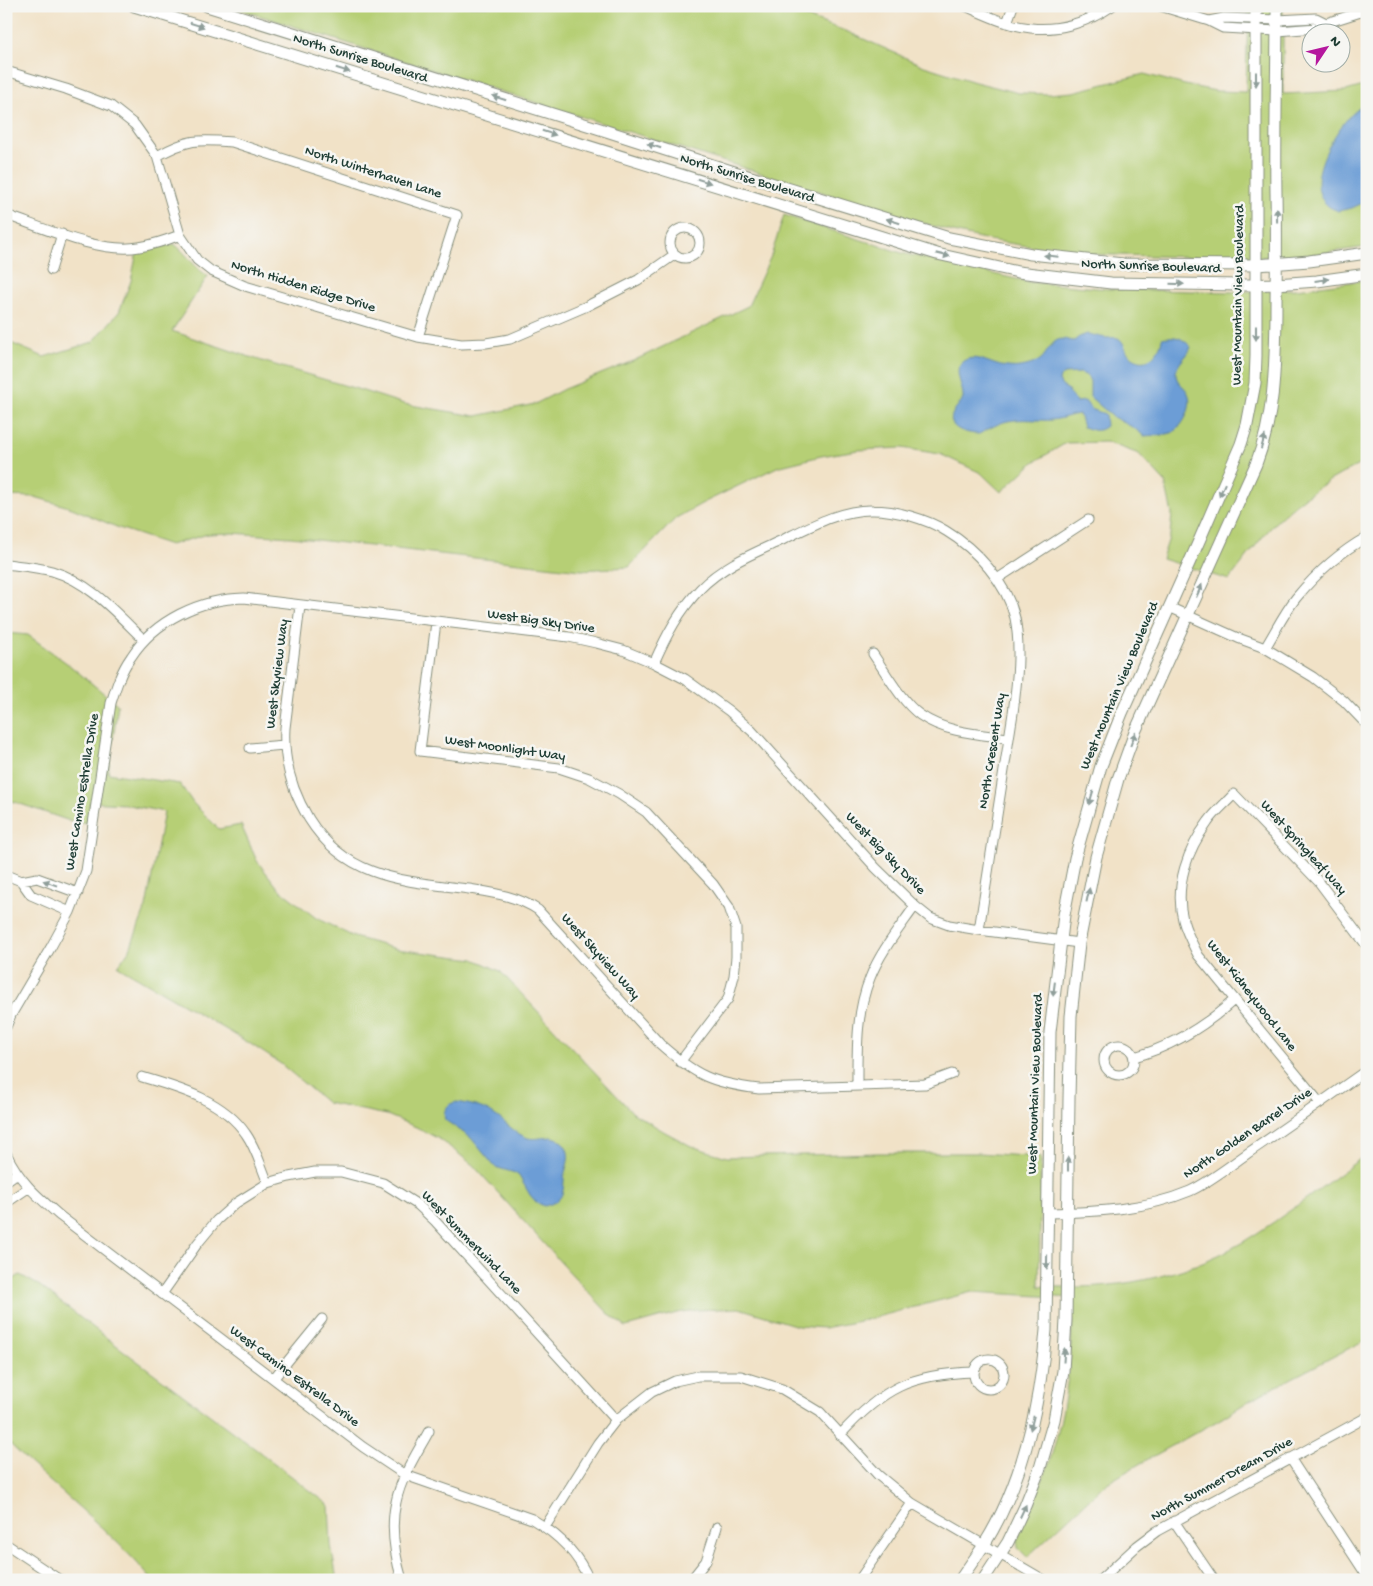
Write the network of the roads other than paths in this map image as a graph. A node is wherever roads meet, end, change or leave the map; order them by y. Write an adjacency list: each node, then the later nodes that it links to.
1 (134, 6): 25 (street, North Sunrise Boulevard, one-way to 25)
2 (207, 6): 21 (street, North Sunrise Boulevard, one-way to 2)
3 (965, 6): 10 (street)
4 (1013, 6): 10 (street)
5 (1112, 6): 10 (street)
6 (1160, 6): 11 (street)
7 (1256, 6): 11 (street, West Mountain View Boulevard)
8 (1277, 6): 12 (street, West Mountain View Boulevard)
9 (1367, 10): 12 (street)
10 (1007, 23)
11 (1256, 25): 12 (street); 21 (street, West Mountain View Boulevard, one-way to 21)
12 (1277, 26): 20 (street, West Mountain View Boulevard, one-way to 12)
13 (6, 71): 14 (street, North Hidden Ridge Drive)
14 (157, 156): 17 (street, North Hidden Ridge Drive); 26 (street, North Winterhaven Lane)
15 (6, 215): 16 (street)
16 (62, 234): 17 (street); 22 (street)
17 (180, 235): 26 (street, North Hidden Ridge Drive)
18 (1367, 253): 20 (street, North Sunrise Boulevard)
19 (674, 254): 26 (street, North Hidden Ridge Drive)
20 (1277, 264): 21 (street, North Sunrise Boulevard); 24 (street, West Mountain View Boulevard)
21 (1257, 265): 25 (street, West Mountain View Boulevard)
22 (51, 270)
23 (1367, 274): 24 (street, North Sunrise Boulevard, one-way to 23)
24 (1276, 284): 25 (street, North Sunrise Boulevard); 33 (street, West Mountain View Boulevard, one-way to 24)
25 (1255, 285): 32 (street, West Mountain View Boulevard, one-way to 32)
26 (418, 337)
27 (1088, 520): 30 (street)
28 (1367, 537): 36 (street)
29 (6, 564): 35 (street)
30 (997, 579): 38 (street, North Crescent Way); 40 (street, North Crescent Way)
31 (300, 606): 34 (street, West Big Sky Drive); 35 (street, West Big Sky Drive); 41 (street, West Skyview Way)
32 (1169, 607): 33 (street); 50 (street, West Mountain View Boulevard, one-way to 50)
33 (1188, 615): 36 (street); 51 (street, West Mountain View Boulevard, one-way to 33)
34 (436, 622): 38 (street, West Big Sky Drive); 56 (street, West Moonlight Way)
35 (144, 640): 46 (street, West Camino Estrella Drive)
36 (1265, 648): 39 (street)
37 (873, 654): 40 (street)
38 (654, 663): 47 (street, West Big Sky Drive)
39 (1366, 722)
40 (1008, 738): 49 (street, North Crescent Way)
41 (284, 745): 42 (street, West Skyview Way); 56 (street, West Skyview Way)
42 (250, 748)
43 (1234, 794): 52 (street, West Springleaf Way); 53 (street, West Kidneywood Lane)
44 (6, 875): 45 (street)
45 (22, 881): 46 (street, one-way to 45); 48 (street)
46 (78, 894): 48 (street, West Camino Estrella Drive)
47 (915, 906): 49 (street, West Big Sky Drive); 60 (street)
48 (70, 912): 54 (street, West Camino Estrella Drive)
49 (979, 930): 50 (street, West Big Sky Drive)
50 (1060, 940): 51 (street, West Big Sky Drive); 68 (street, West Mountain View Boulevard, one-way to 68)
51 (1079, 943): 69 (street, West Mountain View Boulevard, one-way to 51)
52 (1367, 946)
53 (1234, 1000): 55 (street); 61 (street, West Kidneywood Lane)
54 (6, 1027)
55 (1134, 1057)
56 (680, 1062): 60 (street, West Skyview Way)
57 (1367, 1070): 61 (street, North Golden Barrel Drive)
58 (952, 1074): 60 (street, West Skyview Way)
59 (142, 1077): 65 (street)
60 (857, 1086)
61 (1320, 1103): 69 (street, North Golden Barrel Drive)
62 (6, 1152): 63 (street, West Camino Estrella Drive)
63 (17, 1173): 64 (street); 66 (street, West Camino Estrella Drive)
64 (6, 1181)
65 (268, 1183): 70 (street, West Summerwind Lane); 75 (street, West Summerwind Lane)
66 (28, 1188): 67 (street); 70 (street, West Camino Estrella Drive)
67 (6, 1203)
68 (1048, 1213): 69 (street, North Golden Barrel Drive); 85 (street, West Mountain View Boulevard, one-way to 85)
69 (1068, 1213): 85 (street, West Mountain View Boulevard, one-way to 69)
70 (162, 1294): 73 (street, West Camino Estrella Drive)
71 (322, 1319): 73 (street)
72 (974, 1372): 77 (street)
73 (274, 1378): 79 (street, West Camino Estrella Drive)
74 (1367, 1417): 78 (street, North Summer Dream Drive)
75 (616, 1420): 77 (street); 82 (street)
76 (429, 1431): 79 (street)
77 (840, 1435): 80 (street)
78 (1290, 1458): 81 (street, North Summer Dream Drive); 86 (street)
79 (405, 1476): 82 (street, West Camino Estrella Drive); 88 (street)
80 (912, 1503): 85 (street); 91 (street)
81 (1174, 1520): 95 (street, North Summer Dream Drive); 96 (street)
82 (545, 1527): 89 (street, West Camino Estrella Drive)
83 (717, 1527): 90 (street)
84 (6, 1544): 87 (street)
85 (992, 1550): 92 (street, West Mountain View Boulevard); 93 (street, West Mountain View Boulevard); 94 (street)
86 (1367, 1576)
87 (60, 1580)
88 (402, 1580)
89 (589, 1580)
90 (691, 1580)
91 (859, 1580)
92 (960, 1580)
93 (983, 1580)
94 (1044, 1580)
95 (1100, 1580)
96 (1214, 1580)

